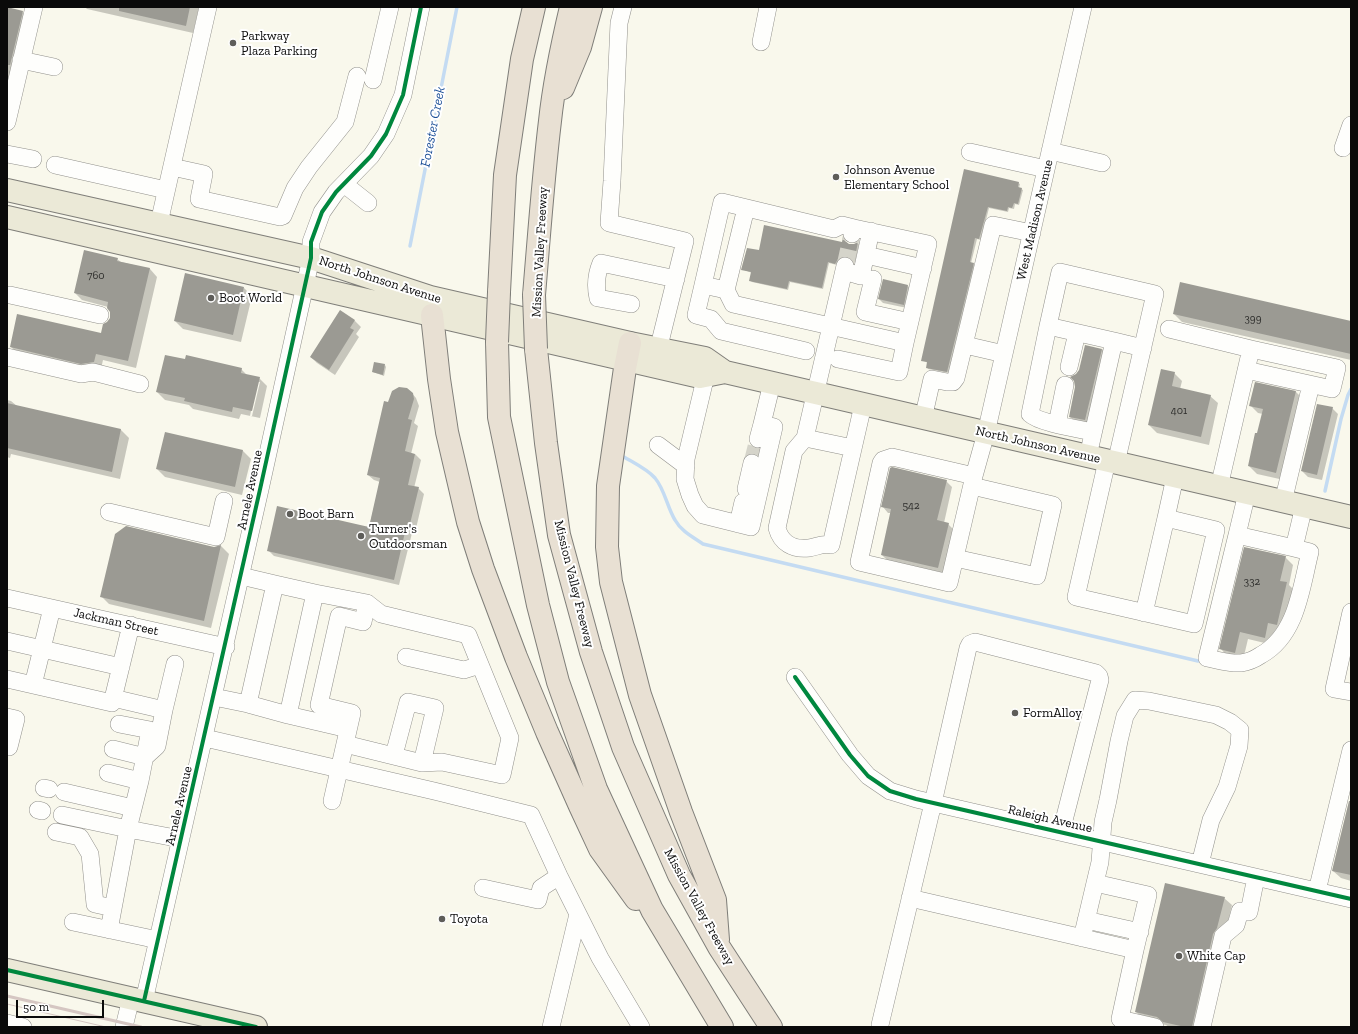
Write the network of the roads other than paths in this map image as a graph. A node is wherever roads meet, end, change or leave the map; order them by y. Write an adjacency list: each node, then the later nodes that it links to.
1 (34, 7): 14 (street)
2 (208, 7): 28 (street)
3 (390, 7): 17 (street)
4 (421, 7): 30 (street, Arnele Avenue)
5 (526, 7): 13 (highway)
6 (534, 7): 13 (highway)
7 (571, 7): 18 (highway, Mission Valley Freeway)
8 (591, 7): 18 (highway)
9 (623, 7): 42 (street)
10 (768, 7): 12 (street)
11 (1083, 7): 23 (street, West Madison Avenue)
12 (760, 42)
13 (522, 59): 166 (highway, bridge)
14 (21, 60): 15 (street); 19 (street)
15 (54, 67)
16 (357, 76): 28 (street)
17 (373, 80)
18 (550, 120): 163 (highway, Mission Valley Freeway, bridge)
19 (7, 122)
20 (1351, 125): 21 (street)
21 (1343, 148)
22 (970, 152): 29 (street)
23 (1050, 152): 26 (street); 29 (street, West Madison Avenue)
24 (7, 154): 25 (street)
25 (33, 159)
26 (1102, 163)
27 (55, 165): 32 (street)
28 (172, 167): 32 (street)
29 (1046, 169): 38 (street, West Madison Avenue)
30 (344, 184): 33 (street); 40 (street, Arnele Avenue)
31 (7, 190): 36 (main road, North Johnson Avenue)
32 (166, 190): 36 (street)
33 (368, 202)
34 (746, 208): 37 (street); 44 (street); 46 (street)
35 (7, 217): 45 (main road, North Johnson Avenue)
36 (158, 223): 40 (main road, North Johnson Avenue)
37 (871, 231): 39 (street); 41 (street)
38 (1032, 233): 58 (street); 64 (street, West Madison Avenue)
39 (866, 255): 41 (street); 52 (street)
40 (311, 258): 45 (street, Arnele Avenue); 63 (main road, North Johnson Avenue)
41 (923, 268): 51 (street)
42 (676, 279): 48 (street); 60 (street)
43 (873, 279): 51 (street)
44 (703, 285): 46 (street); 62 (street)
45 (304, 286): 50 (main road, North Johnson Avenue); 99 (street, Arnele Avenue)
46 (726, 290): 52 (street)
47 (10, 295): 49 (street)
48 (631, 304)
49 (100, 315)
50 (432, 315): 63 (main road, North Johnson Avenue); 166 (highway)
51 (910, 322): 57 (street)
52 (831, 326): 57 (street); 74 (street)
53 (1048, 326): 55 (street); 59 (street); 77 (street)
54 (1169, 329): 61 (street)
55 (1077, 333): 56 (street); 67 (street)
56 (1114, 341): 59 (street); 78 (street)
57 (905, 343): 66 (street)
58 (965, 345): 64 (street); 76 (street)
59 (1143, 348): 83 (street)
60 (660, 349): 63 (main road, North Johnson Avenue); 69 (main road, North Johnson Avenue)
61 (1251, 349): 68 (street); 68 (street)
62 (806, 351)
63 (629, 352): 69 (main road, North Johnson Avenue); 163 (highway)
64 (1004, 354): 79 (street, West Madison Avenue)
65 (7, 357): 71 (street)
66 (838, 359)
67 (1069, 367)
68 (1246, 370): 88 (street)
69 (716, 374): 70 (main road, North Johnson Avenue); 85 (street)
70 (772, 383): 74 (main road, North Johnson Avenue); 95 (street)
71 (140, 384)
72 (1065, 385): 77 (street)
73 (1309, 393): 91 (street)
74 (816, 394): 75 (main road, North Johnson Avenue); 80 (street)
75 (863, 405): 76 (main road, North Johnson Avenue); 82 (street)
76 (923, 419): 79 (main road, North Johnson Avenue)
77 (1057, 424): 78 (street)
78 (1093, 432): 83 (street)
79 (986, 433): 83 (main road, North Johnson Avenue); 87 (street, West Madison Avenue)
80 (805, 438): 82 (street); 82 (street)
81 (658, 445): 85 (street)
82 (853, 448)
83 (1104, 460): 86 (main road, North Johnson Avenue); 106 (street)
84 (752, 464): 95 (street)
85 (686, 466): 95 (street)
86 (1175, 477): 88 (main road, North Johnson Avenue); 94 (street)
87 (973, 481): 98 (street, West Madison Avenue); 98 (street); 98 (street, West Madison Avenue)
88 (1219, 487): 89 (main road, North Johnson Avenue)
89 (1247, 493): 91 (main road, North Johnson Avenue); 96 (street)
90 (224, 501): 92 (street)
91 (1294, 504): 93 (main road, North Johnson Avenue); 97 (street)
92 (109, 512)
93 (1351, 517)
94 (1166, 518): 106 (street); 106 (street)
95 (738, 524)
96 (1237, 535): 97 (street); 97 (street)
97 (1294, 548)
98 (955, 558)
99 (241, 576): 100 (street); 109 (street, Arnele Avenue)
100 (275, 584): 101 (street); 121 (street)
101 (315, 593): 103 (street); 123 (street)
102 (7, 598): 104 (street, Jackman Street)
103 (367, 603): 113 (street); 126 (street)
104 (52, 608): 107 (street, Jackman Street); 110 (street)
105 (1351, 612): 118 (street)
106 (1144, 613)
107 (131, 626): 109 (street, Jackman Street); 114 (street)
108 (7, 641): 110 (street)
109 (226, 647): 119 (street, Arnele Avenue)
110 (42, 649): 114 (street); 117 (street)
111 (406, 657): 113 (street)
112 (175, 664): 122 (street)
113 (480, 665): 133 (street)
114 (121, 666): 120 (street)
115 (796, 677): 139 (street, Raleigh Avenue)
116 (7, 679): 117 (street)
117 (33, 685): 120 (street)
118 (1351, 692)
119 (214, 697): 121 (street); 127 (street, Arnele Avenue)
120 (113, 698): 122 (street)
121 (248, 704): 123 (street)
122 (164, 710): 132 (street)
123 (288, 715): 126 (street)
124 (7, 717): 128 (street)
125 (119, 724): 132 (street)
126 (346, 737): 131 (street); 134 (street)
127 (205, 738): 134 (street); 145 (street, Arnele Avenue)
128 (9, 747)
129 (113, 749): 132 (street)
130 (1351, 750): 152 (street)
131 (394, 755): 133 (street); 133 (street)
132 (145, 757): 136 (street)
133 (422, 763)
134 (340, 769): 138 (street); 148 (street)
135 (108, 773): 136 (street)
136 (140, 782): 140 (street)
137 (52, 790): 140 (street)
138 (332, 801)
139 (933, 803): 144 (street, Raleigh Avenue); 144 (street); 153 (street)
140 (133, 808): 142 (street)
141 (62, 815): 142 (street)
142 (128, 829): 145 (street); 155 (street)
143 (56, 832): 155 (street)
144 (1061, 832): 146 (street, Raleigh Avenue)
145 (181, 839): 162 (street, Arnele Avenue)
146 (1101, 842): 147 (street, Raleigh Avenue); 147 (street); 150 (street)
147 (1200, 864): 149 (street, Raleigh Avenue)
148 (559, 876): 151 (street); 156 (street)
149 (1256, 877): 152 (street, Raleigh Avenue); 178 (street)
150 (1095, 883): 157 (street); 160 (street)
151 (483, 888)
152 (1317, 891): 154 (street, Raleigh Avenue)
153 (910, 898): 161 (street); 169 (street)
154 (1351, 899)
155 (113, 908): 159 (street)
156 (578, 914): 173 (street); 174 (street)
157 (1086, 920): 160 (street); 161 (street)
158 (73, 922): 159 (street)
159 (109, 930): 162 (street)
160 (1140, 932): 164 (street)
161 (1082, 938): 164 (street)
162 (158, 940): 167 (street, Arnele Avenue)
163 (718, 947): 176 (highway, Mission Valley Freeway)
164 (1135, 950): 177 (street)
165 (7, 970): 167 (main road)
166 (689, 971): 175 (highway)
167 (137, 1000): 171 (street, Arnele Avenue); 172 (main road)
168 (7, 1024): 170 (street)
169 (880, 1025)
170 (23, 1027)
171 (124, 1027)
172 (256, 1027)
173 (551, 1027)
174 (640, 1027)
175 (722, 1027)
176 (771, 1027)
177 (1154, 1027)
178 (1202, 1027)

